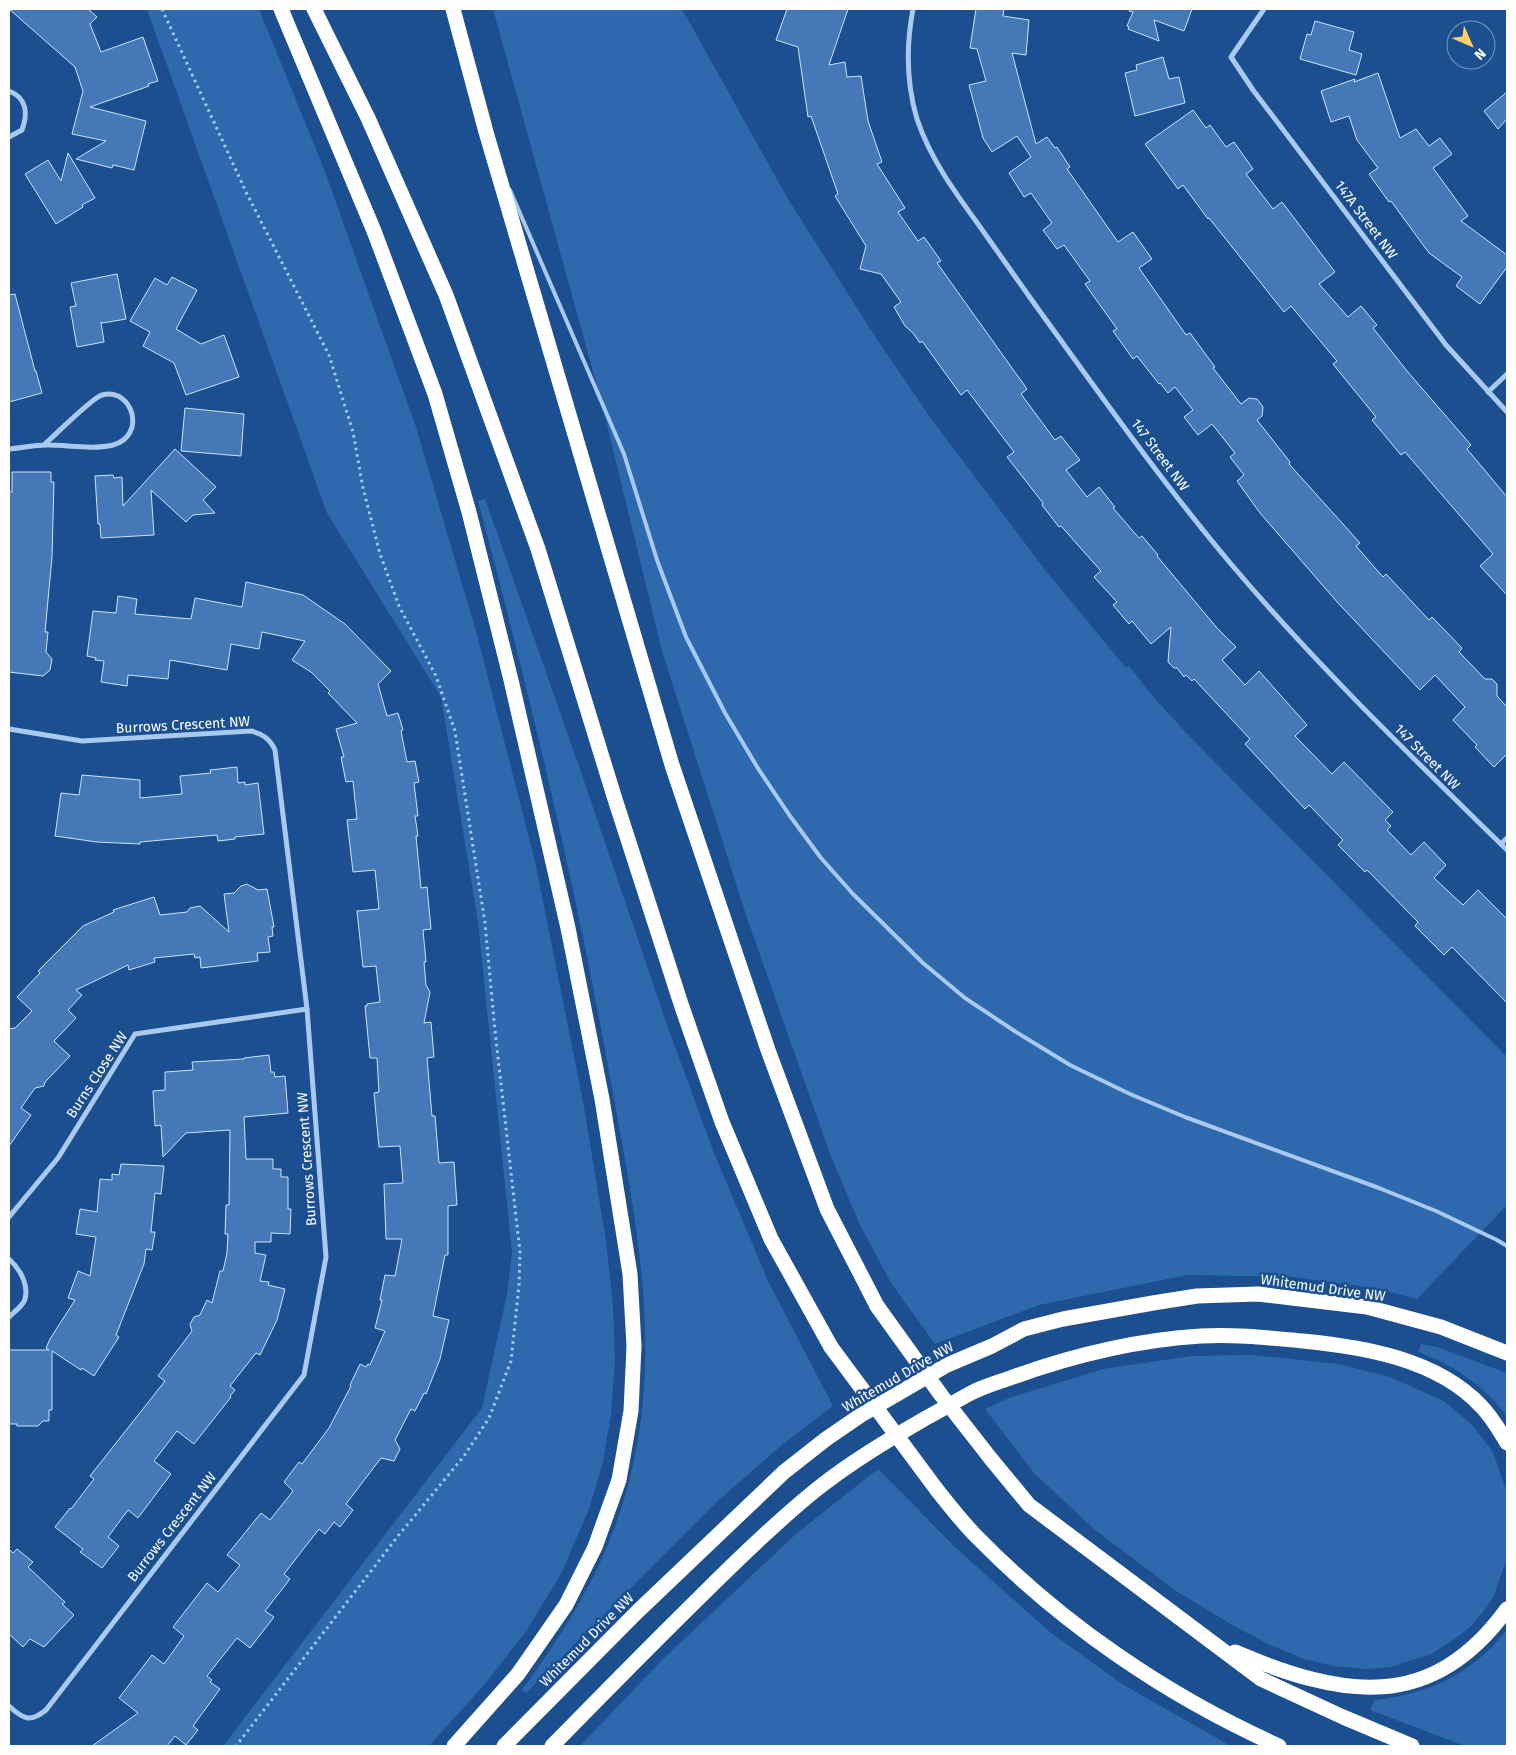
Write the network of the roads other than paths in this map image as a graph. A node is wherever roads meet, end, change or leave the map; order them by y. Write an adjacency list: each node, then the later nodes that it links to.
1 (280, 9): 30 (highway)
2 (314, 9): 33 (highway, bridge)
3 (453, 9): 7 (highway)
4 (912, 9): 18 (street, 147 Street NW)
5 (1264, 9): 12 (street, 147A Street NW)
6 (9, 91): 8 (street)
7 (486, 132): 9 (lane); 28 (highway, bridge)
8 (9, 138)
9 (505, 177)
10 (509, 186): 22 (lane)
11 (1507, 374): 12 (street)
12 (1488, 392): 13 (street, 147A Street NW)
13 (1507, 412)
14 (44, 445): 14 (street); 15 (street)
15 (9, 449)
16 (9, 729): 20 (street, Burrows Crescent NW)
17 (1507, 838): 18 (street)
18 (1501, 844): 19 (street, 147 Street NW)
19 (1507, 850)
20 (307, 1009): 21 (street, Burns Close NW); 29 (street, Burrows Crescent NW)
21 (9, 1217)
22 (1507, 1246)
23 (9, 1259): 24 (street)
24 (9, 1316)
25 (1507, 1353): 31 (highway, Whitemud Drive NW)
26 (1507, 1443): 32 (highway)
27 (1507, 1609): 28 (highway)
28 (1213, 1642): 34 (highway)
29 (9, 1706)
30 (454, 1746)
31 (504, 1746)
32 (552, 1746)
33 (1279, 1746)
34 (1412, 1746)

